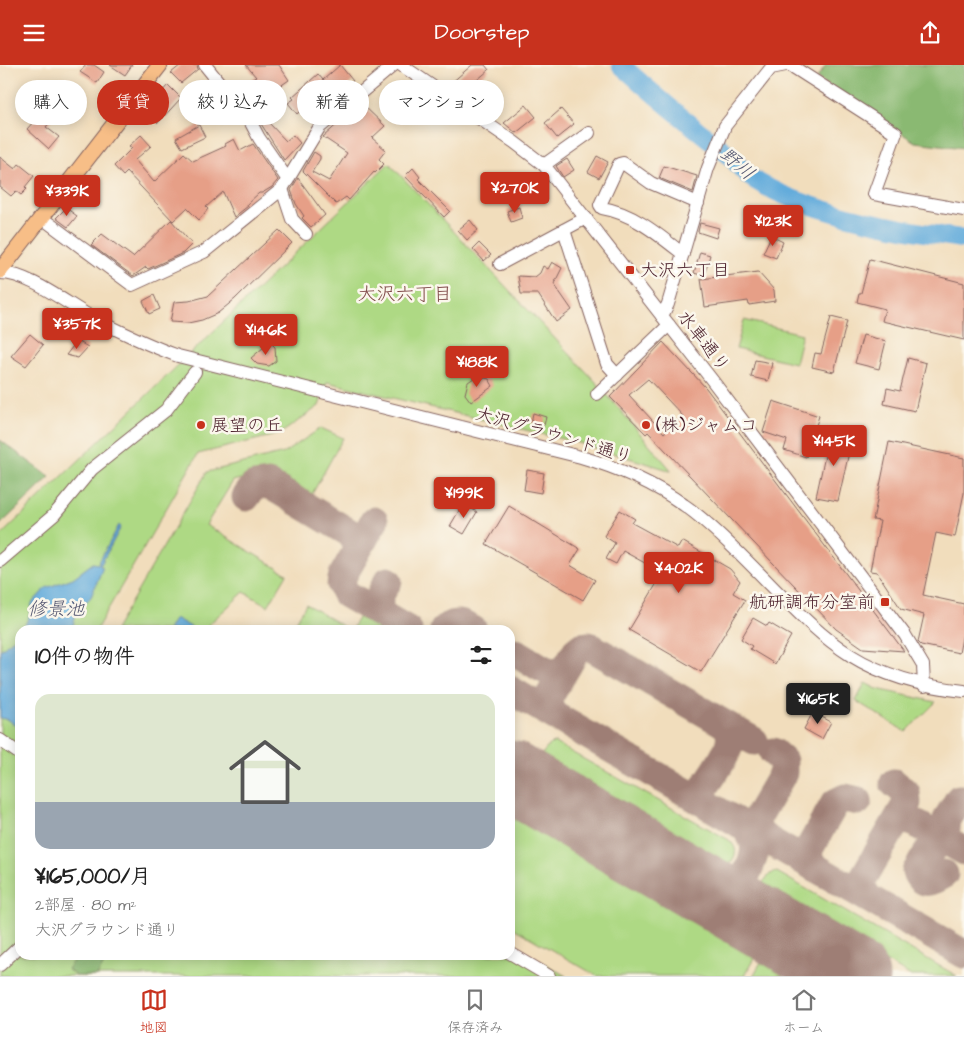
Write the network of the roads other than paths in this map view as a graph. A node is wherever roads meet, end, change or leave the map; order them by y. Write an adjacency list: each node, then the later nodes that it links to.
1 (160, 65): 11 (main road)
2 (205, 65): 8 (street)
3 (394, 65): 8 (street)
4 (401, 65): 7 (street, 水車通り)
5 (788, 65): 9 (street); 10 (street)
6 (589, 133): 7 (street)
7 (544, 165): 12 (street, 水車通り)
8 (285, 184): 11 (street); 14 (street)
9 (698, 203): 15 (street); 15 (street)
10 (964, 210)
11 (42, 218): 17 (main road)
12 (586, 218): 13 (street); 18 (street, 水車通り)
13 (564, 230): 16 (street); 20 (street)
14 (306, 235)
15 (683, 254): 18 (street)
16 (500, 264)
17 (0, 272): 23 (street, 大沢グラウンド通り)
18 (665, 321): 20 (street); 23 (street, 水車通り)
19 (195, 372): 22 (street)
20 (617, 375): 21 (street)
21 (597, 394)
22 (0, 561)
23 (924, 686): 24 (street, 大沢グラウンド通り)
24 (964, 691)
25 (0, 739): 26 (street)
26 (15, 751)
27 (15, 951): 29 (street)
28 (515, 956): 30 (street)
29 (0, 965)
30 (549, 976)

